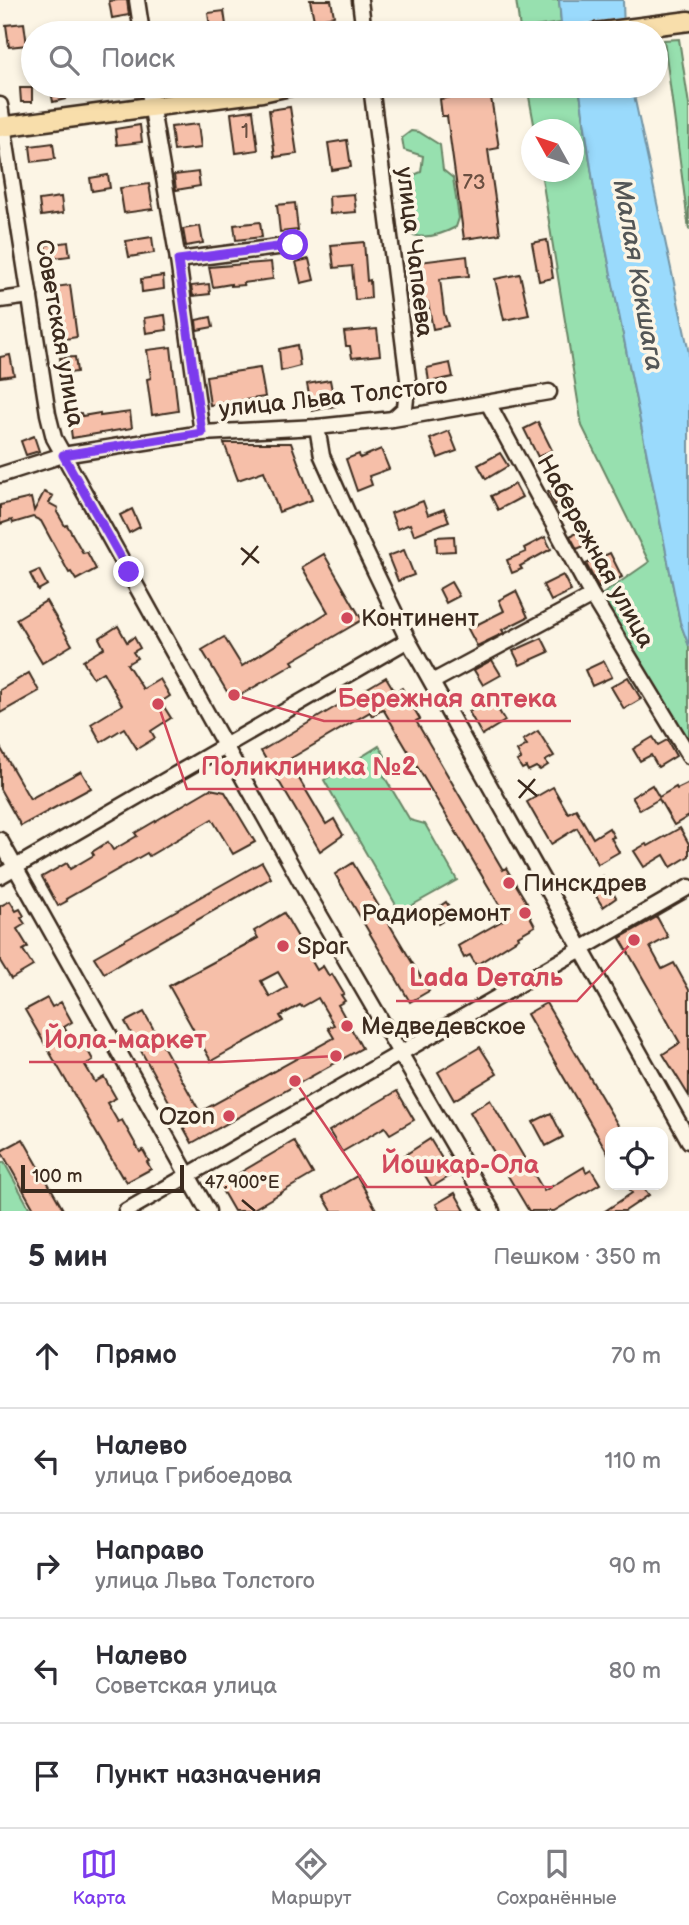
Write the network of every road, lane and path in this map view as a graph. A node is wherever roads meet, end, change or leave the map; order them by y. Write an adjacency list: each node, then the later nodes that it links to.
1 (137, 0): 3 (street)
2 (359, 0): 4 (street)
3 (140, 21)
4 (362, 21)
5 (689, 21): 6 (main road)
6 (668, 24)
7 (149, 98): 11 (street)
8 (210, 98): 11 (main road)
9 (373, 98): 19 (street, улица Чапаева)
10 (0, 105): 12 (street, Советская улица)
11 (150, 107): 12 (main road); 14 (street)
12 (1, 127): 15 (street, Советская улица)
13 (293, 245): 14 (street)
14 (178, 260): 21 (street)
15 (30, 296): 16 (street); 22 (street, Советская улица)
16 (0, 300)
17 (549, 392): 18 (street, улица Льва Толстого)
18 (488, 403): 19 (street, улица Льва Толстого); 24 (street, Набережная улица)
19 (393, 419): 20 (street, улица Льва Толстого)
20 (317, 427): 21 (street, улица Льва Толстого); 25 (street)
21 (202, 433): 22 (street, улица Льва Толстого)
22 (63, 455): 23 (street, улица Льва Толстого); 27 (street, Советская улица)
23 (0, 475)
24 (592, 596): 26 (street); 28 (street, Набережная улица)
25 (408, 640): 26 (street); 27 (street)
26 (432, 682): 33 (street)
27 (226, 743): 30 (street); 34 (street, Советская улица)
28 (689, 756)
29 (0, 840): 30 (street)
30 (16, 868): 31 (street); 36 (street)
31 (0, 876)
32 (689, 887): 33 (street)
33 (581, 949): 34 (street); 35 (street)
34 (400, 1054): 36 (street); 39 (street, Советская улица)
35 (689, 1141)
36 (188, 1175): 37 (street); 38 (street)
37 (126, 1211)
38 (208, 1211)
39 (492, 1211)

